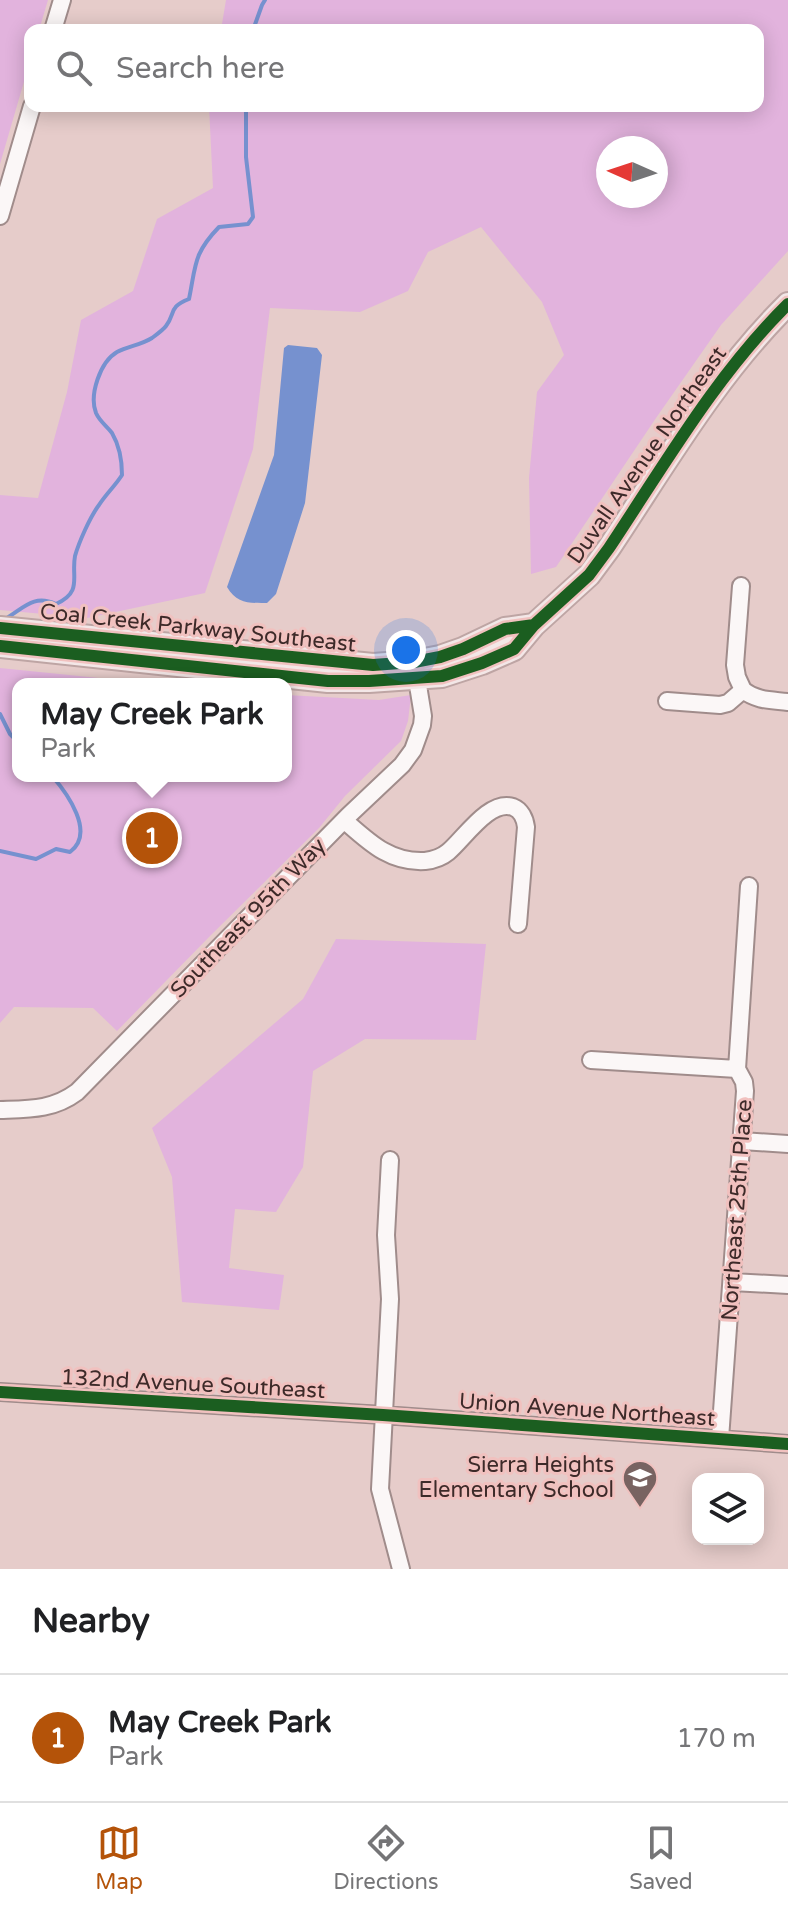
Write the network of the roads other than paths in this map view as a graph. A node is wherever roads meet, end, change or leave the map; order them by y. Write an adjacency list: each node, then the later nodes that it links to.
1 (62, 0): 2 (street)
2 (55, 24)
3 (30, 112): 4 (street)
4 (0, 216)
5 (788, 304): 7 (main road, Duvall Avenue Northeast)
6 (741, 586): 13 (street)
7 (534, 625): 11 (main road, Duvall Avenue Northeast); 12 (main road, Duvall Avenue Northeast)
8 (0, 628): 10 (main road, Coal Creek Parkway Southeast)
9 (0, 646): 10 (main road, Coal Creek Parkway Southeast)
10 (88, 647): 12 (main road, Coal Creek Parkway Southeast)
11 (440, 657): 12 (main road, Coal Creek Parkway Southeast)
12 (416, 670): 16 (street, Southeast 95th Way)
13 (743, 690): 14 (street); 15 (street)
14 (667, 701)
15 (788, 702)
16 (344, 820): 18 (street); 21 (street, Southeast 95th Way)
17 (749, 886): 20 (street, Northeast 25th Place)
18 (518, 924)
19 (591, 1060): 20 (street)
20 (737, 1069): 22 (street, Northeast 25th Place)
21 (0, 1110)
22 (742, 1141): 23 (street); 25 (street, Northeast 25th Place)
23 (788, 1144)
24 (390, 1160): 28 (street)
25 (732, 1282): 26 (street); 29 (street, Northeast 25th Place)
26 (788, 1285)
27 (0, 1392): 28 (street, 132nd Avenue Southeast)
28 (383, 1415): 29 (street, Union Avenue Northeast); 31 (street)
29 (720, 1439): 30 (street, Union Avenue Northeast)
30 (788, 1444)
31 (401, 1569)

